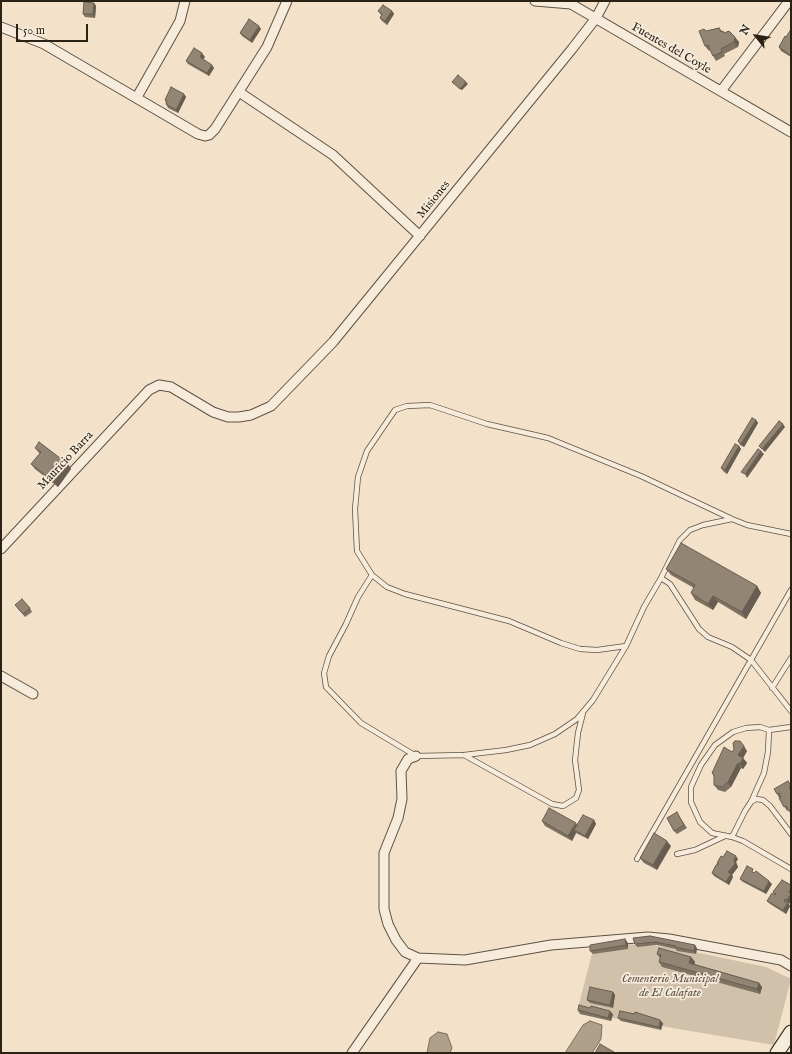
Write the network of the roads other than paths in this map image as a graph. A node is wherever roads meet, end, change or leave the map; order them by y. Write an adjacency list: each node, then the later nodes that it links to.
1 (185, 1): 11 (street)
2 (287, 1): 10 (street)
3 (535, 1): 6 (street, Fuentes del Coyle)
4 (605, 1): 7 (street, Misiones)
5 (789, 1): 9 (street)
6 (569, 2): 7 (street, Fuentes del Coyle)
7 (596, 18): 9 (street, Fuentes del Coyle); 13 (street, Misiones)
8 (1, 27): 11 (street)
9 (721, 91): 12 (street, Fuentes del Coyle)
10 (239, 92): 11 (street); 13 (street)
11 (137, 98)
12 (791, 132)
13 (420, 236): 14 (street, Misiones)
14 (149, 390): 17 (street, Mauricio Barra)
15 (732, 519): 16 (lane); 18 (lane); 19 (lane)
16 (791, 534)
17 (1, 550)
18 (372, 575): 21 (lane); 32 (lane)
19 (661, 578): 21 (lane); 23 (lane)
20 (791, 590): 23 (lane)
21 (626, 646): 27 (lane)
22 (791, 658): 25 (lane)
23 (751, 660): 25 (lane); 38 (lane)
24 (1, 676): 26 (street)
25 (772, 688): 28 (lane)
26 (33, 694)
27 (583, 711): 31 (lane); 31 (lane)
28 (791, 711)
29 (791, 727): 30 (lane)
30 (769, 730): 33 (lane); 35 (lane)
31 (464, 755): 32 (lane)
32 (416, 756): 40 (street)
33 (751, 802): 34 (lane); 36 (lane)
34 (791, 834)
35 (725, 836): 36 (lane); 37 (lane)
36 (732, 837): 39 (lane)
37 (676, 854)
38 (637, 859)
39 (791, 869)
40 (418, 958): 41 (street); 43 (street)
41 (791, 966)
42 (791, 1032): 44 (main road)
43 (352, 1053)
44 (777, 1053)

